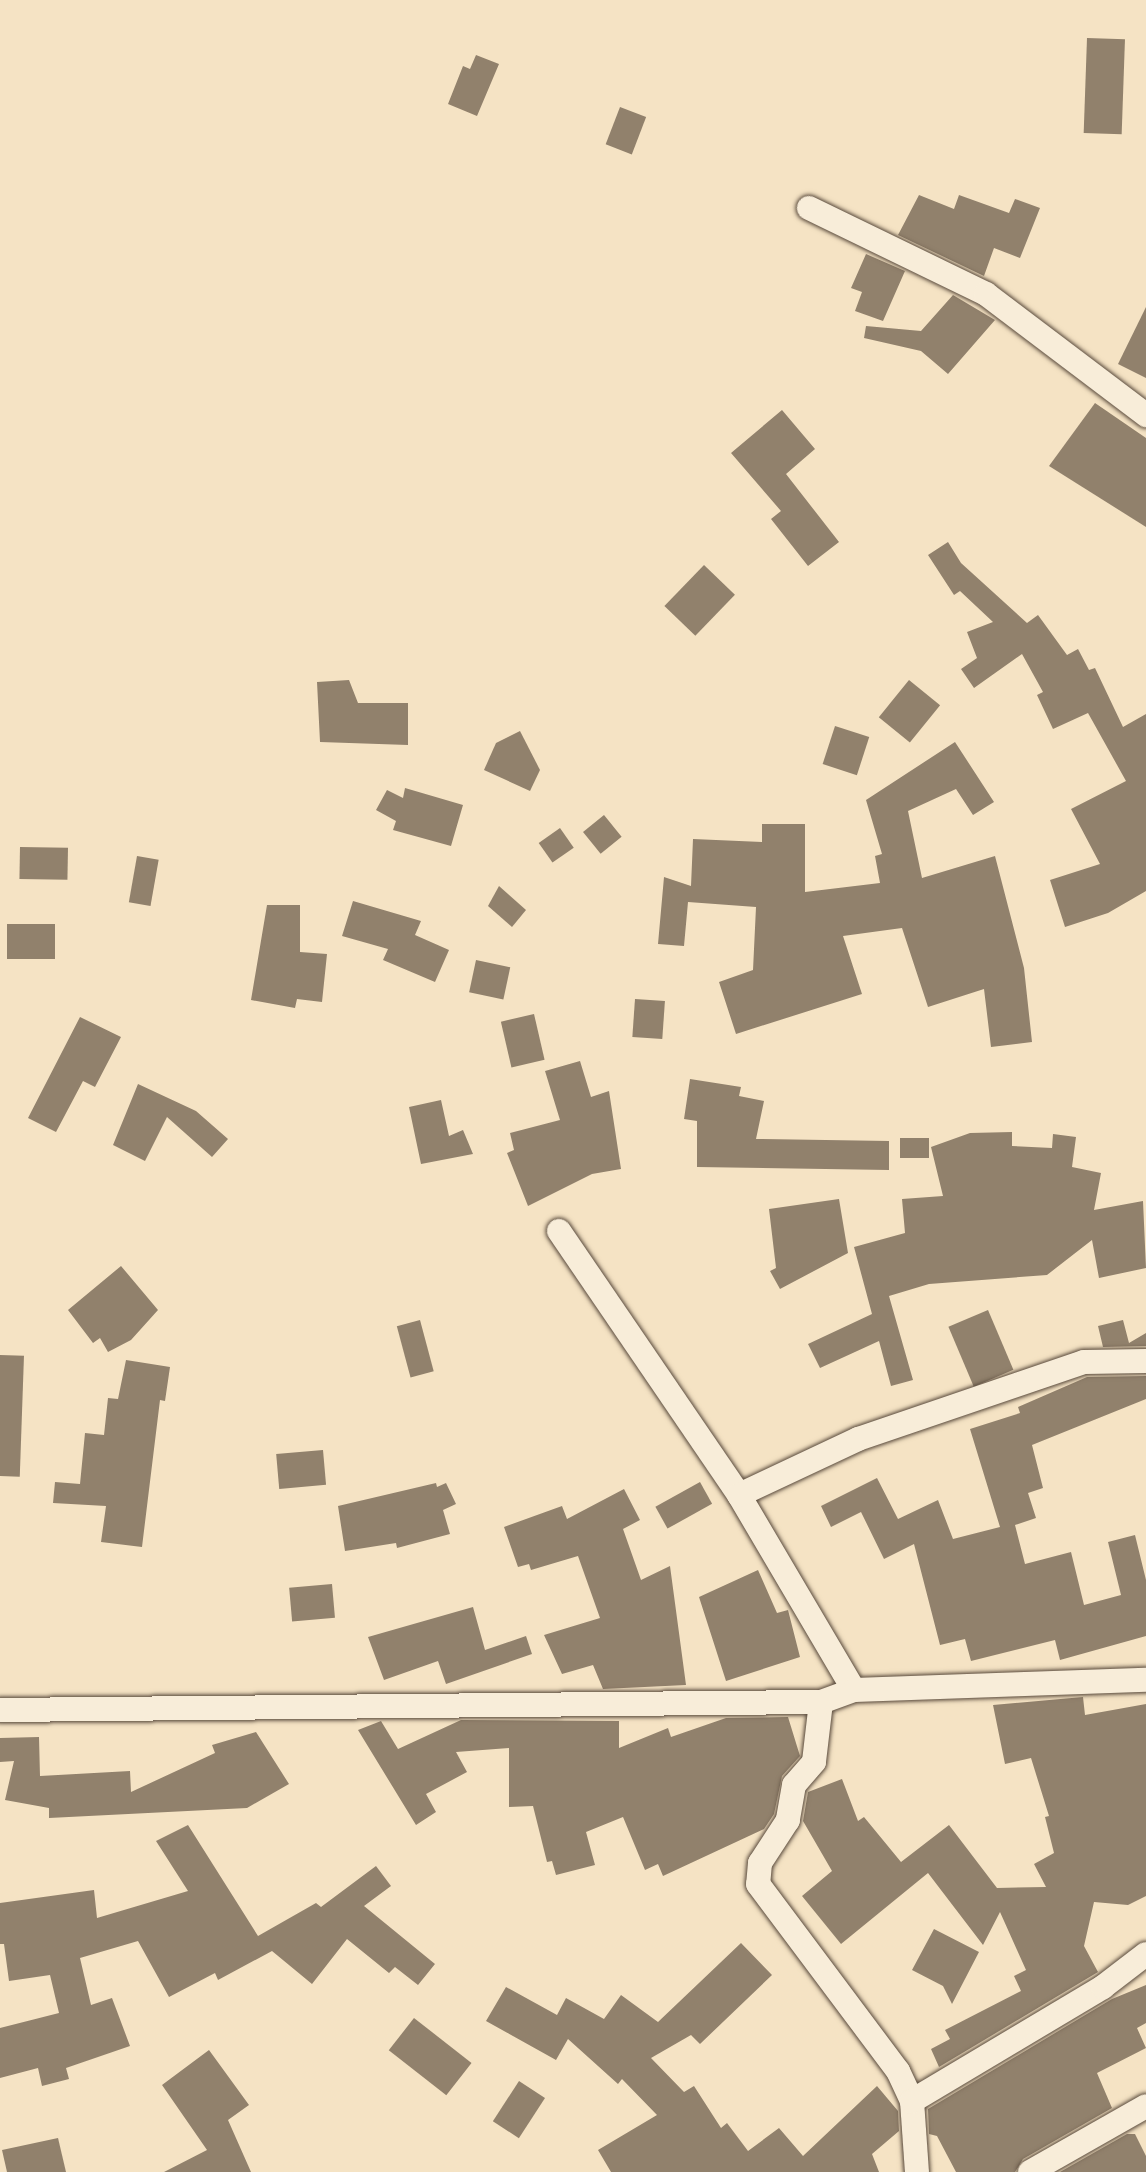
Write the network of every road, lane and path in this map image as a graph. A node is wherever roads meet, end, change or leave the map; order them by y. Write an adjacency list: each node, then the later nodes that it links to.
1 (809, 208): 2 (street)
2 (1146, 415)
3 (559, 1231): 5 (street)
4 (1146, 1361): 5 (street)
5 (739, 1495): 7 (street)
6 (1146, 1680): 7 (street)
7 (854, 1690): 8 (street)
8 (821, 1702): 9 (street); 11 (street)
9 (0, 1710)
10 (1146, 1954): 11 (street)
11 (912, 2101): 13 (street)
12 (1146, 2106): 14 (street)
13 (917, 2172)
14 (1030, 2172)

